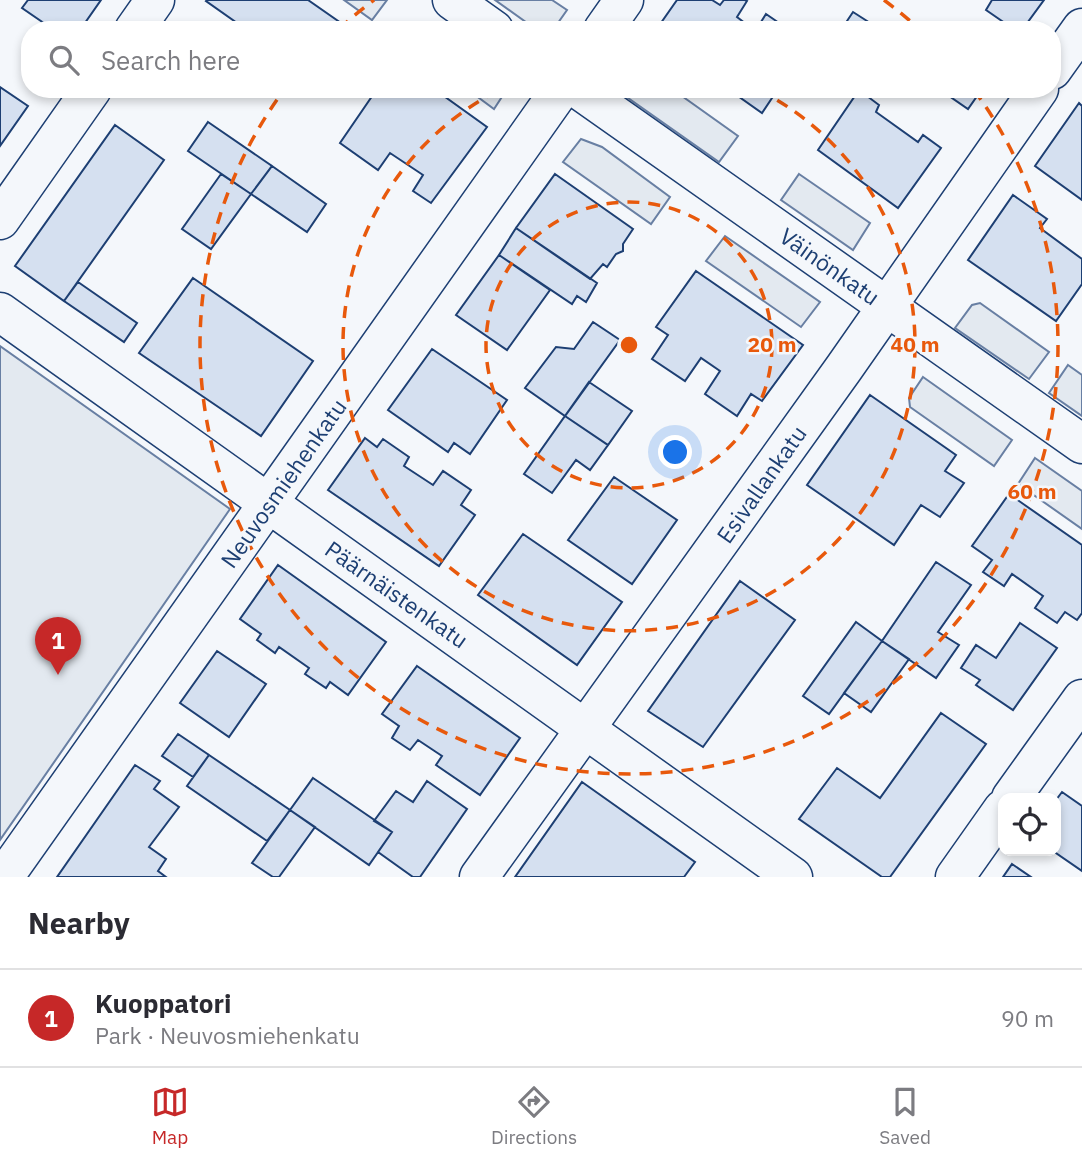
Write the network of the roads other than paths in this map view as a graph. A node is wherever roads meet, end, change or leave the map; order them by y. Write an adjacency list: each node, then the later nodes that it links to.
1 (155, 0): 4 (street)
2 (452, 0): 5 (street)
3 (624, 0): 6 (street)
4 (140, 21)
5 (481, 21)
6 (609, 21)
7 (1082, 28): 8 (street)
8 (1061, 57)
9 (86, 98): 13 (street)
10 (555, 98): 17 (street, Neuvosmiehenkatu)
11 (591, 98): 14 (street, Väinönkatu)
12 (1033, 98): 14 (street, Esivallankatu)
13 (0, 220)
14 (888, 306): 16 (street, Väinönkatu); 19 (street, Esivallankatu)
15 (0, 312): 17 (street, Päärnäistenkatu)
16 (1082, 444)
17 (269, 503): 19 (street, Päärnäistenkatu); 22 (street, Neuvosmiehenkatu)
18 (1082, 699): 20 (street)
19 (586, 729): 23 (street, Esivallankatu); 24 (street, Päärnäistenkatu)
20 (1015, 793)
21 (998, 816): 25 (street)
22 (4, 877)
23 (479, 877)
24 (793, 877)
25 (955, 877)

